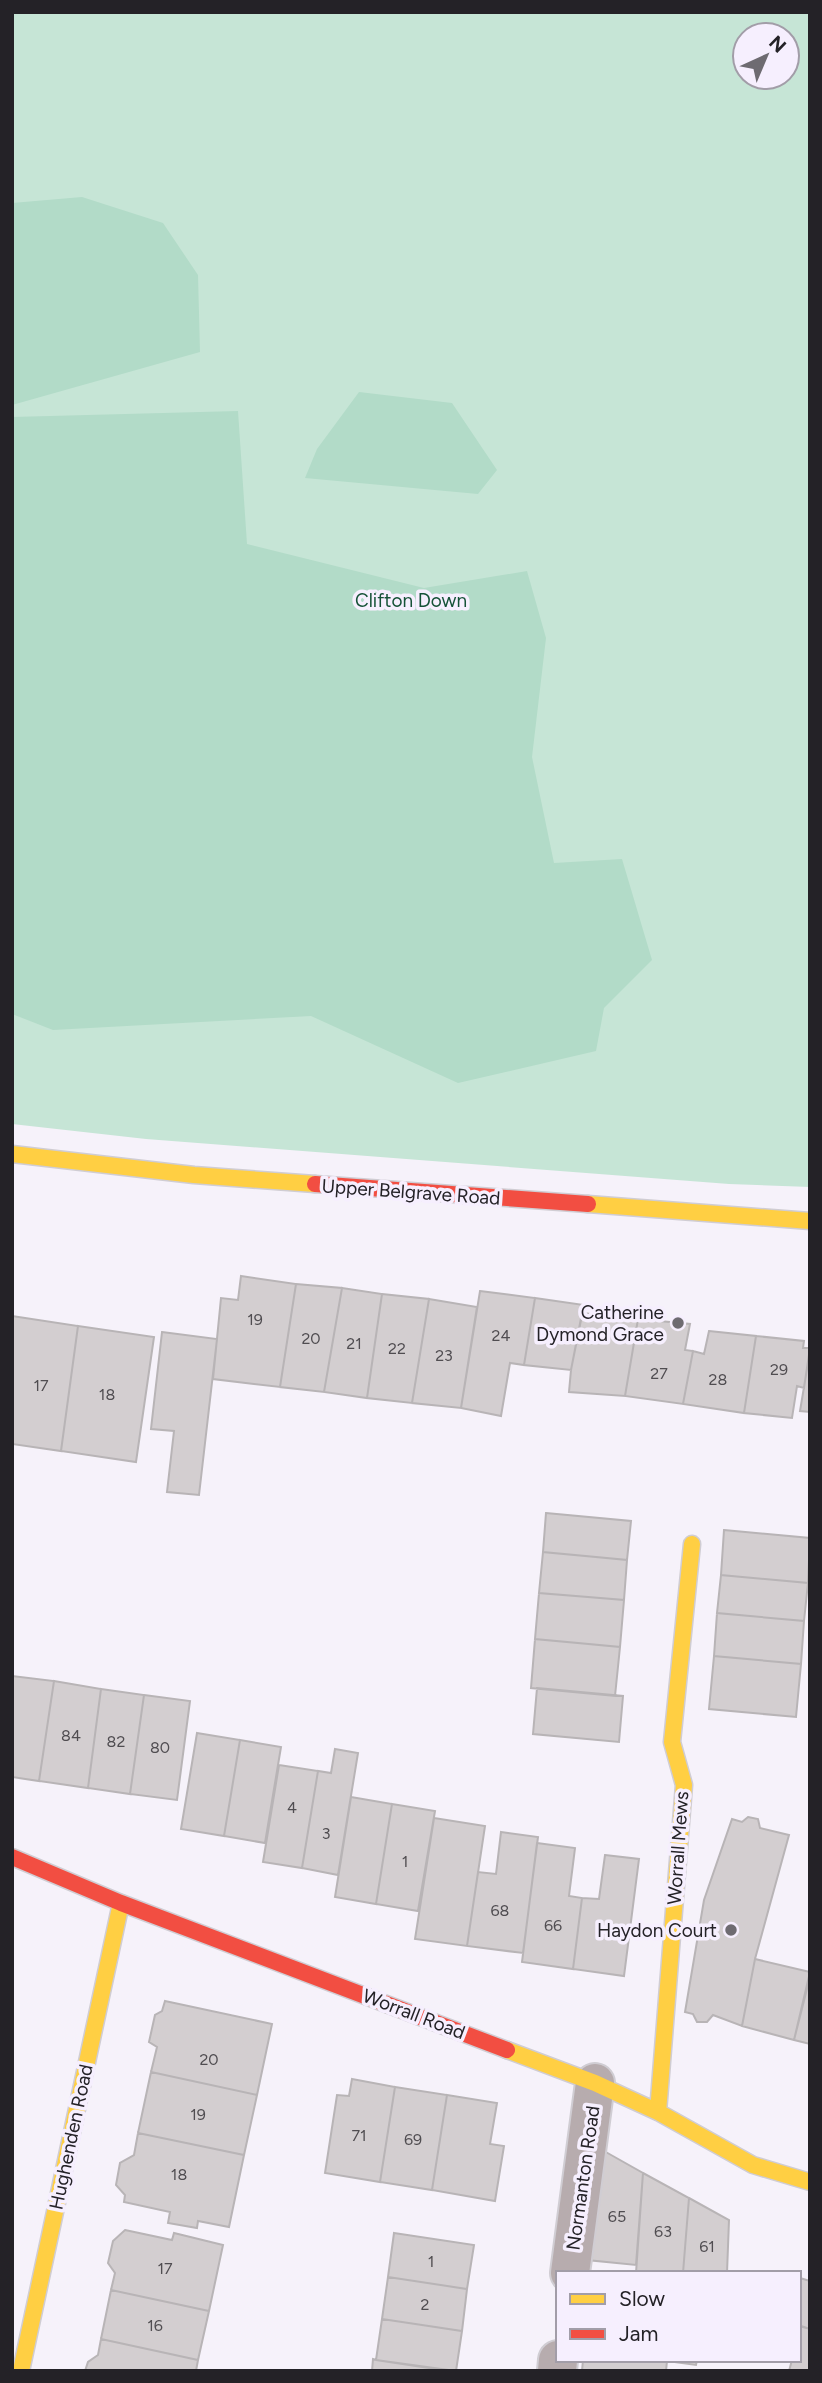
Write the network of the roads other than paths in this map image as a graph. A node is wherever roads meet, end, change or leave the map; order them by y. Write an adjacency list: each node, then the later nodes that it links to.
1 (12, 1154): 2 (street, Upper Belgrave Road)
2 (810, 1221)
3 (692, 1544): 7 (street, Worrall Mews)
4 (12, 1857): 5 (street, Worrall Road)
5 (121, 1903): 6 (street, Worrall Road); 10 (street, Hughenden Road)
6 (596, 2083): 7 (street, Worrall Road); 9 (street, Normanton Road)
7 (658, 2112): 8 (street, Worrall Road)
8 (810, 2182)
9 (570, 2271)
10 (21, 2371)

